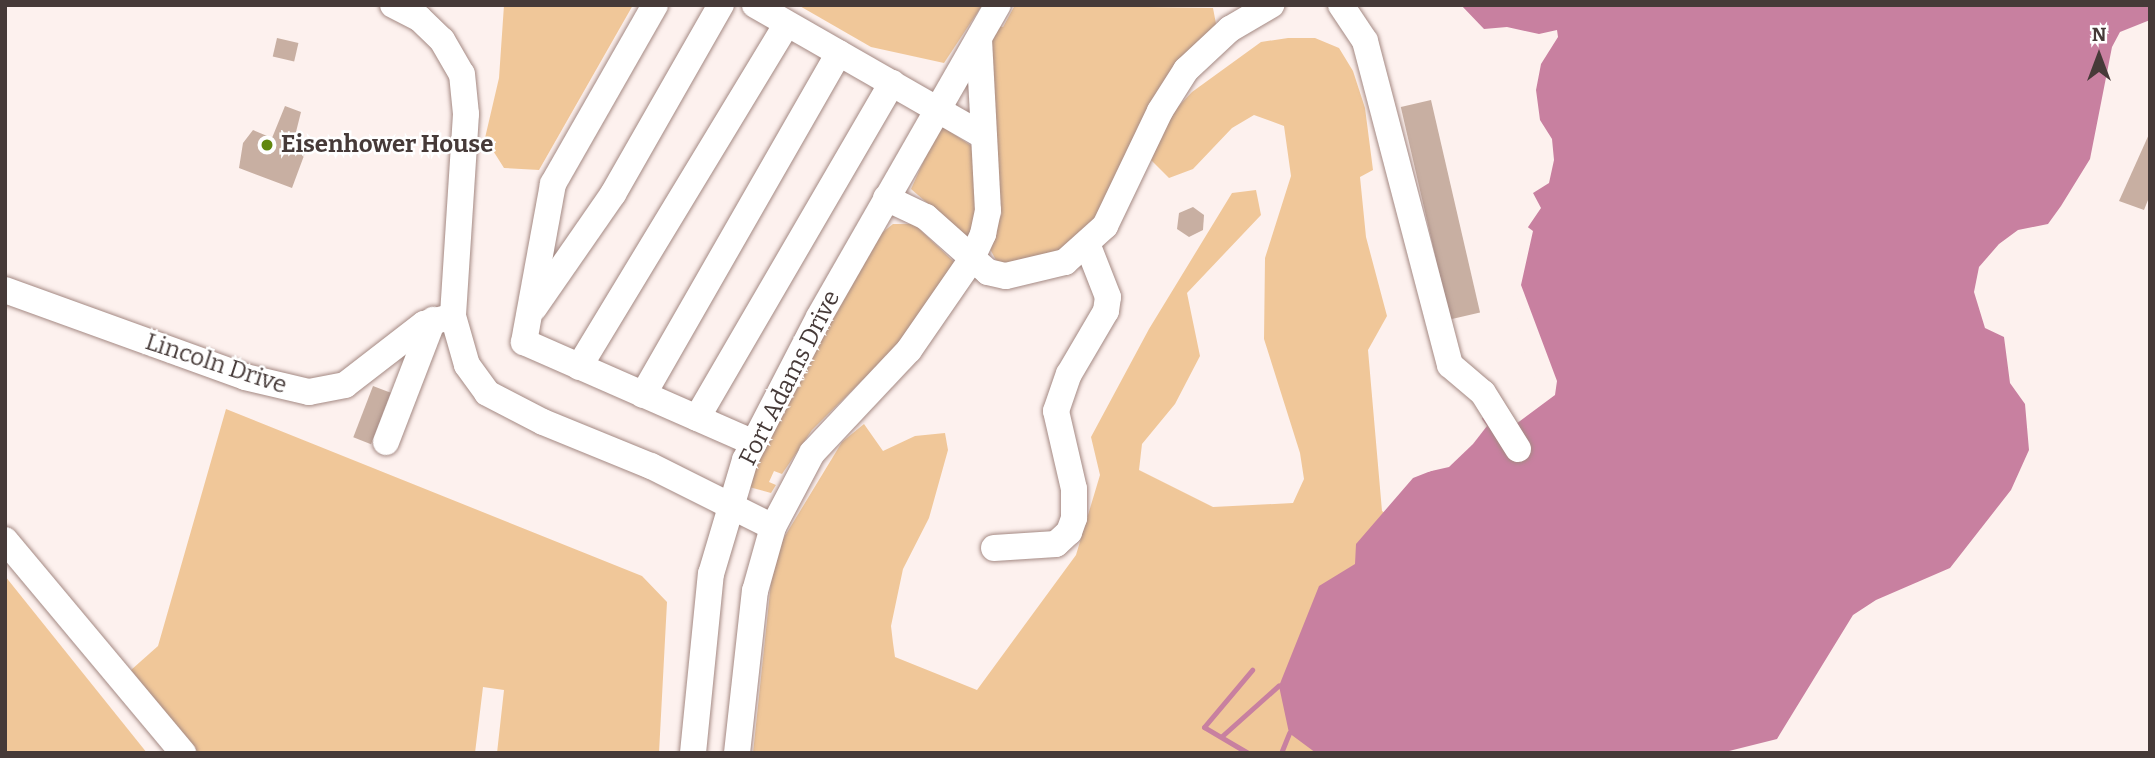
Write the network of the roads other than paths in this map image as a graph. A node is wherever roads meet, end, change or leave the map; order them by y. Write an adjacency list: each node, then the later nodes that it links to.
1 (393, 5): 19 (street)
2 (655, 5): 18 (street)
3 (720, 5): 18 (street)
4 (755, 5): 8 (street)
5 (998, 5): 9 (street, Fort Adams Drive)
6 (1271, 5): 15 (street)
7 (1340, 5): 25 (street)
8 (787, 24): 10 (street); 20 (street)
9 (979, 40): 12 (street, Fort Adams Drive); 13 (street)
10 (839, 53): 11 (street); 21 (street)
11 (892, 83): 12 (street); 22 (street)
12 (938, 109): 13 (street); 14 (street, Fort Adams Drive)
13 (982, 135): 16 (street)
14 (887, 198): 16 (street); 24 (street, Fort Adams Drive)
15 (1088, 246): 16 (street); 29 (street)
16 (971, 260): 27 (street)
17 (5, 290): 19 (street, Lincoln Drive)
18 (529, 315): 20 (street)
19 (443, 318): 23 (street); 26 (street)
20 (579, 366): 21 (street)
21 (643, 395): 22 (street)
22 (697, 418): 24 (street)
23 (386, 442)
24 (754, 443): 26 (street, Fort Adams Drive)
25 (1518, 449)
26 (731, 506): 27 (street); 31 (street, Fort Adams Drive)
27 (773, 527): 32 (street)
28 (5, 540): 30 (street)
29 (994, 548)
30 (183, 753)
31 (693, 753)
32 (737, 753)

